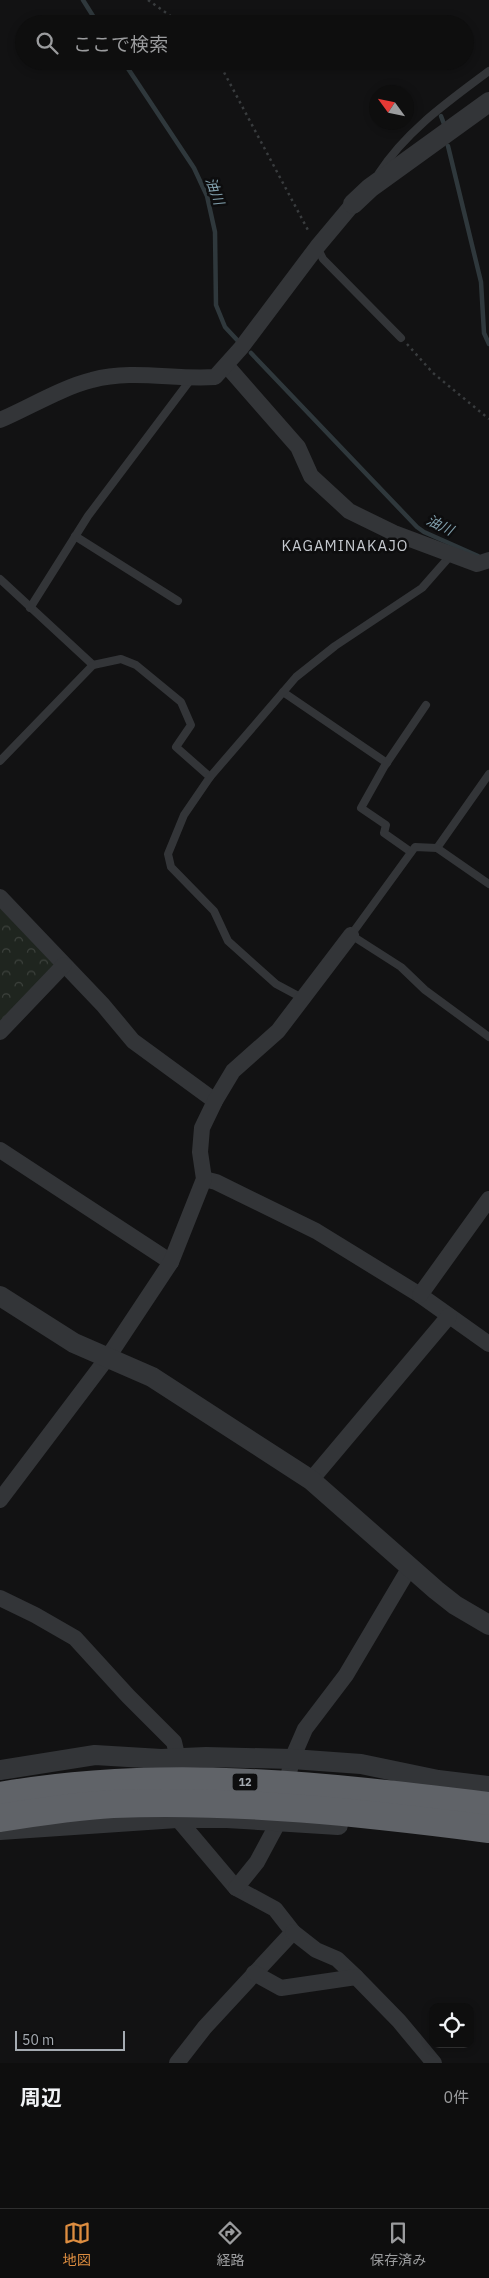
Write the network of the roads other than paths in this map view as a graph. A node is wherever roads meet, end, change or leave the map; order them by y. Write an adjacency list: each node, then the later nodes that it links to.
1 (489, 71): 3 (lane)
2 (489, 102): 3 (street)
3 (370, 188): 4 (street)
4 (353, 204): 5 (street)
5 (317, 247): 6 (lane); 7 (street)
6 (401, 338)
7 (227, 366): 8 (street); 11 (street)
8 (191, 379): 9 (street); 10 (lane)
9 (2, 416)
10 (75, 536): 14 (lane); 15 (lane)
11 (451, 555): 12 (street); 17 (lane)
12 (489, 560)
13 (0, 579): 15 (lane)
14 (178, 601)
15 (30, 608): 16 (lane)
16 (93, 664): 19 (lane); 22 (lane)
17 (283, 692): 20 (lane); 22 (lane)
18 (426, 705): 20 (lane)
19 (0, 761)
20 (387, 763): 24 (lane)
21 (489, 774): 23 (lane)
22 (210, 777): 29 (lane)
23 (437, 848): 24 (lane); 25 (lane)
24 (411, 852): 27 (lane)
25 (489, 884)
26 (0, 897): 28 (street)
27 (351, 935): 29 (street); 31 (lane)
28 (64, 965): 30 (street); 32 (street)
29 (304, 999): 32 (street)
30 (0, 1032)
31 (489, 1038)
32 (215, 1101): 34 (street)
33 (0, 1150): 36 (street)
34 (204, 1179): 36 (street); 37 (street)
35 (489, 1199): 37 (street)
36 (170, 1262): 41 (street)
37 (420, 1295): 39 (street)
38 (0, 1296): 41 (street)
39 (449, 1316): 40 (street); 42 (street)
40 (489, 1344)
41 (108, 1357): 42 (street); 43 (street)
42 (310, 1480): 44 (street)
43 (0, 1500)
44 (410, 1567): 46 (street); 48 (street)
45 (0, 1598): 47 (street)
46 (486, 1619)
47 (178, 1758): 48 (street); 49 (street); 54 (street)
48 (292, 1759): 50 (street); 55 (street)
49 (0, 1770)
50 (489, 1786)
51 (0, 1796): 52 (highway, 12)
52 (489, 1806)
53 (0, 1818): 56 (highway, 12)
54 (177, 1818): 55 (street); 57 (street); 59 (street)
55 (279, 1821): 58 (street); 59 (street)
56 (489, 1829)
57 (0, 1830)
58 (489, 1841)
59 (236, 1888): 60 (street)
60 (293, 1932): 61 (street); 62 (street)
61 (254, 1973): 62 (street); 63 (street)
62 (356, 1977): 64 (street)
63 (177, 2063)
64 (434, 2063)

